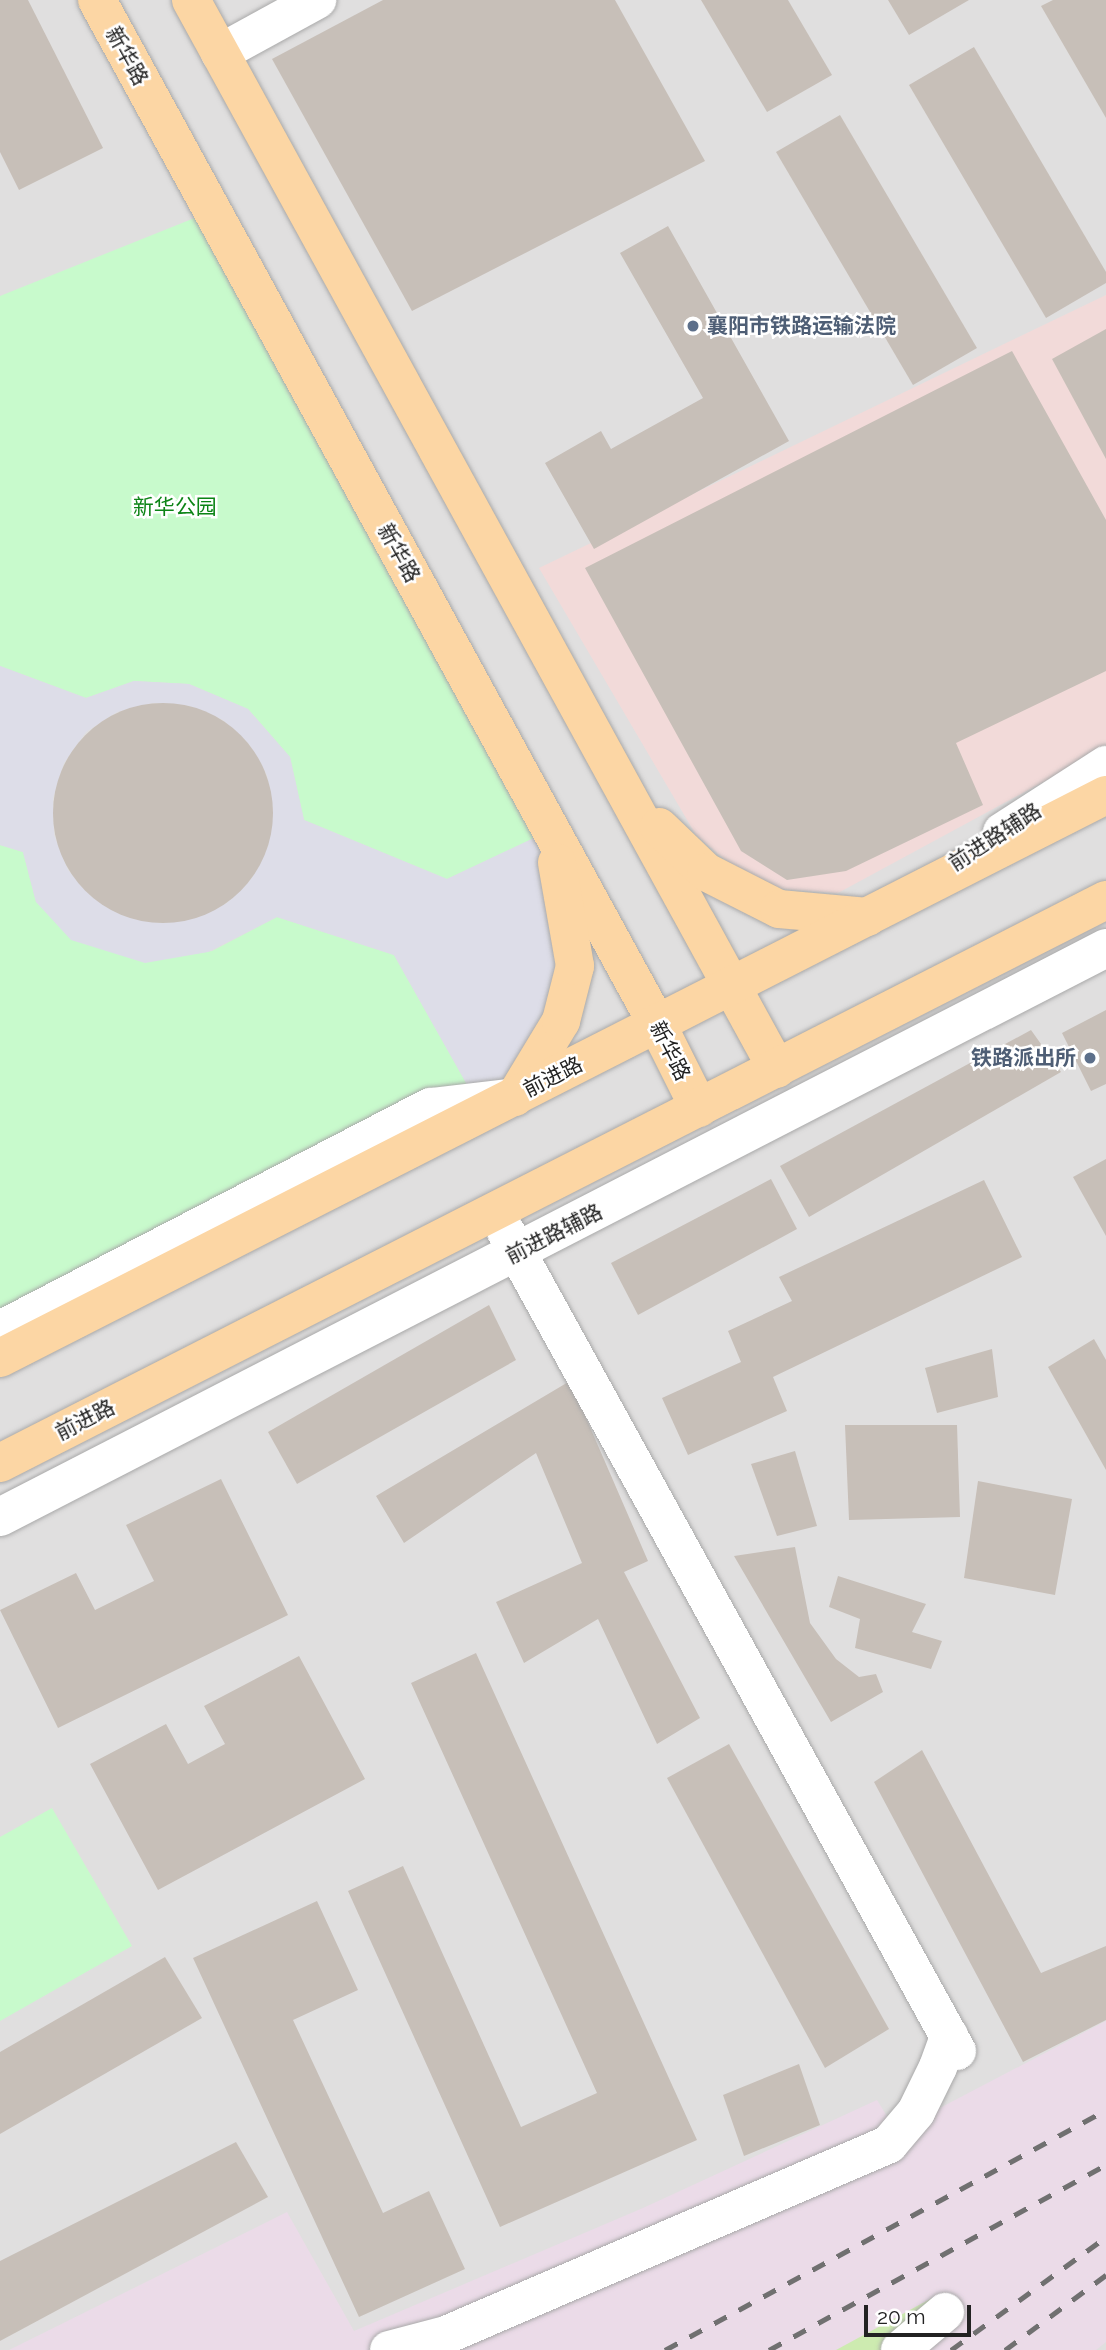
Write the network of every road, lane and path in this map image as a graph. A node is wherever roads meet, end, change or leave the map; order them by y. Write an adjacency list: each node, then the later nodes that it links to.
1 (97, 0): 8 (main road, 新华路)
2 (191, 0): 4 (main road)
3 (317, 0): 4 (street)
4 (220, 53): 7 (main road)
5 (1106, 765): 10 (street, 前进路辅路)
6 (1106, 795): 10 (main road, 前进路)
7 (633, 803): 10 (main road); 12 (main road)
8 (551, 830): 13 (main road, 新华路); 15 (main road)
9 (1106, 900): 14 (main road, 前进路)
10 (876, 913): 12 (main road, 前进路)
11 (1106, 948): 18 (street, 前进路辅路)
12 (734, 986): 13 (main road, 前进路); 14 (main road)
13 (657, 1024): 15 (main road, 前进路); 16 (main road, 新华路)
14 (777, 1069): 16 (main road, 前进路)
15 (515, 1097): 19 (main road, 前进路)
16 (699, 1108): 17 (main road, 前进路)
17 (495, 1212): 18 (street); 20 (main road, 前进路)
18 (517, 1253): 21 (street, 前进路辅路); 23 (street)
19 (2, 1346)
20 (0, 1463)
21 (0, 1517)
22 (945, 2312): 24 (street)
23 (389, 2350)
24 (900, 2350)

